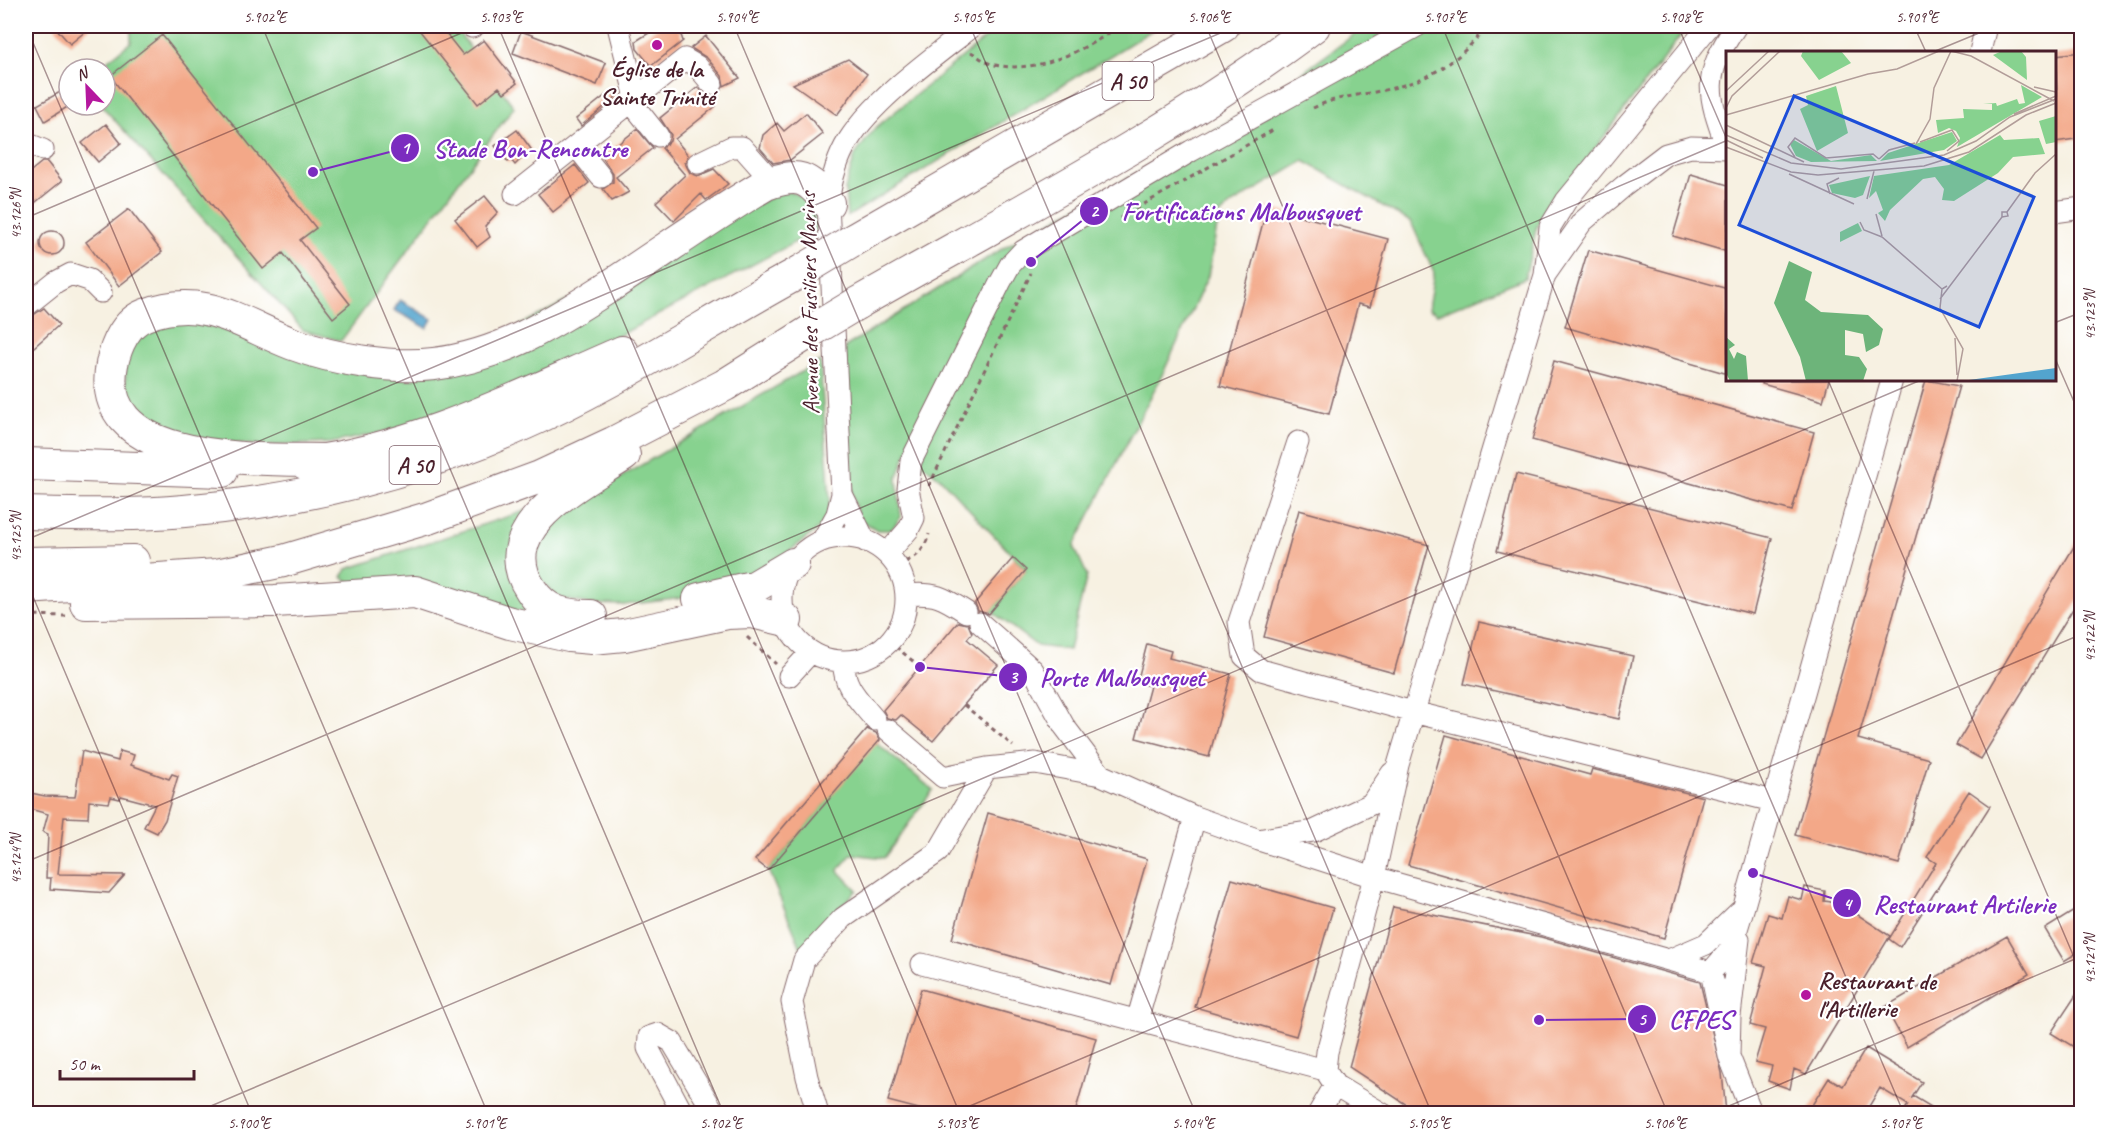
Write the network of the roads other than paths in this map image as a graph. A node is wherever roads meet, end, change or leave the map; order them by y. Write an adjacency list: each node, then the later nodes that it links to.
1 (618, 26): 12 (street)
2 (1184, 26): 14 (highway)
3 (1223, 26): 14 (highway, A 50)
4 (1314, 26): 30 (highway, A 50, bridge)
5 (1417, 26): 39 (street)
6 (1709, 26): 25 (street)
7 (1736, 26): 15 (street)
8 (1986, 26): 10 (street)
9 (965, 32): 22 (street, Avenue des Fusiliers Marins)
10 (1980, 51)
11 (712, 84): 12 (street)
12 (634, 100): 13 (street); 16 (street)
13 (658, 136)
14 (1033, 137): 26 (highway, A 50, bridge)
15 (1726, 145)
16 (576, 146): 19 (street); 21 (street)
17 (1726, 148): 25 (street)
18 (698, 163): 20 (street)
19 (601, 177)
20 (766, 184): 22 (highway); 32 (highway)
21 (515, 194)
22 (828, 203): 34 (street, Avenue des Fusiliers Marins)
23 (2082, 208): 24 (street)
24 (2056, 212)
25 (1545, 275): 49 (street)
26 (767, 290): 32 (highway); 35 (highway, A 50)
27 (101, 292): 28 (street)
28 (26, 306)
29 (1892, 381): 53 (street)
30 (725, 385): 36 (highway, A 50); 41 (highway)
31 (1298, 442): 49 (street)
32 (325, 460): 33 (highway)
33 (26, 464)
34 (842, 494): 37 (street, Avenue des Fusiliers Marins); 38 (street, Avenue des Fusiliers Marins)
35 (26, 513)
36 (362, 537): 40 (highway, A 50); 42 (highway)
37 (822, 541): 38 (street); 41 (street)
38 (866, 541): 39 (street)
39 (887, 554): 43 (street)
40 (26, 563)
41 (793, 564): 45 (street)
42 (26, 588)
43 (906, 595): 47 (street); 52 (street)
44 (26, 601): 45 (highway)
45 (786, 620): 46 (street)
46 (811, 652): 47 (street); 48 (street)
47 (844, 661): 51 (street)
48 (789, 676)
49 (1413, 712): 50 (street); 53 (street)
50 (1398, 765): 55 (street); 56 (street)
51 (987, 768): 52 (street); 66 (street)
52 (1101, 775): 54 (street)
53 (1773, 801): 57 (street)
54 (1195, 818): 55 (street); 61 (street)
55 (1259, 840): 56 (street)
56 (1374, 877): 58 (street); 63 (street)
57 (1744, 906): 58 (street); 60 (street); 62 (street)
58 (1669, 960): 60 (street)
59 (922, 964): 61 (street)
60 (1711, 972): 62 (street)
61 (1137, 1021): 63 (street)
62 (1729, 1056): 69 (street)
63 (1330, 1078): 67 (street); 68 (street)
64 (683, 1113): 65 (street)
65 (715, 1113)
66 (818, 1113)
67 (1318, 1113)
68 (1383, 1113)
69 (1752, 1113)

